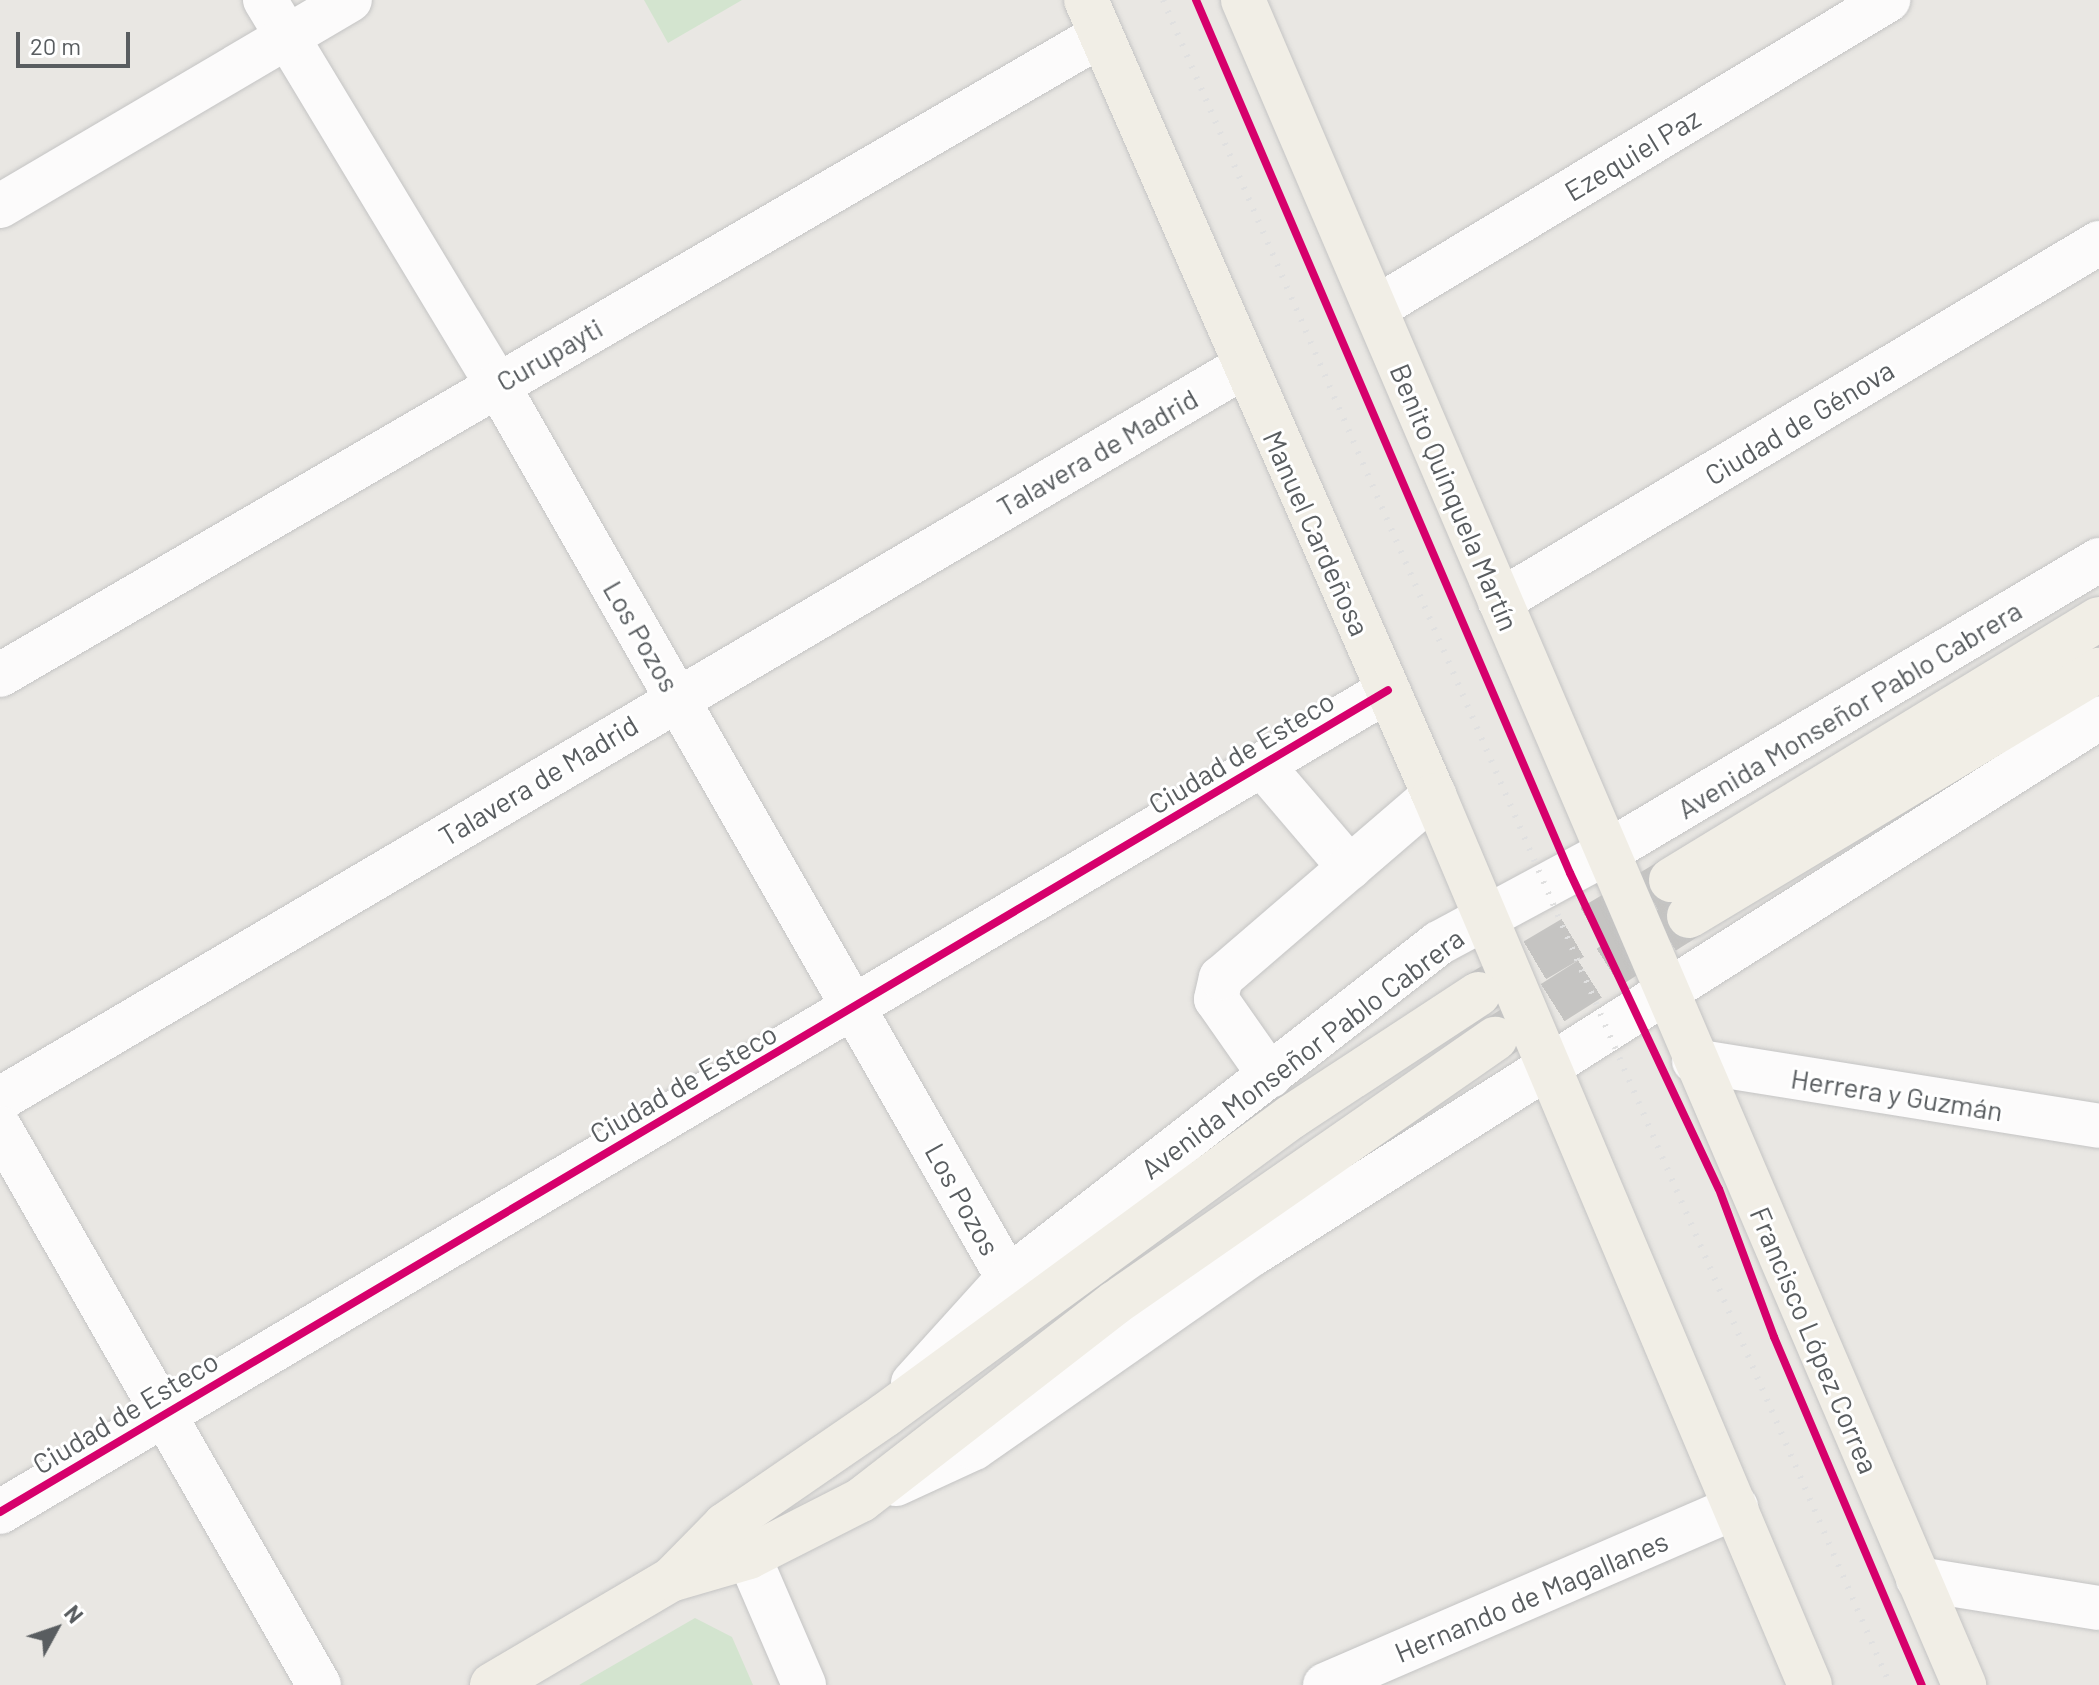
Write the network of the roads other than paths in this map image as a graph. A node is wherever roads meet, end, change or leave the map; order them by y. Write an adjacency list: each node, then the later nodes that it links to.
1 (265, 0): 6 (street, Los Pozos)
2 (350, 0): 6 (street)
3 (1888, 0): 9 (street, Ezequiel Paz)
4 (1255, 5): 9 (main road, Benito Quinquela Martín)
5 (1093, 18): 10 (main road, Manuel Cardeñosa); 11 (street, Curupayti)
6 (287, 37): 7 (street); 11 (street, Los Pozos)
7 (0, 206)
8 (2099, 243): 13 (street, Ciudad de Génova)
9 (1376, 308): 13 (main road, Benito Quinquela Martín)
10 (1243, 367): 17 (main road, Manuel Cardeñosa); 18 (street, Talavera de Madrid)
11 (497, 384): 16 (street, Curupayti); 18 (street, Los Pozos)
12 (2099, 560): 22 (street, Avenida Monseñor Pablo Cabrera)
13 (1500, 601): 22 (main road, Benito Quinquela Martín)
14 (2099, 619): 15 (main road, Avenida Monseñor Pablo Cabrera)
15 (2099, 670)
16 (0, 675)
17 (1388, 690): 20 (street, Ciudad de Esteco); 21 (main road, Manuel Cardeñosa)
18 (677, 697): 27 (street, Los Pozos); 32 (street, Talavera de Madrid)
19 (2099, 718): 26 (street, Avenida Monseñor Pablo Cabrera)
20 (1262, 765): 23 (street); 27 (street, Ciudad de Esteco)
21 (1434, 795): 23 (street); 24 (main road, Manuel Cardeñosa)
22 (1604, 854): 24 (street, Avenida Monseñor Pablo Cabrera); 26 (main road, Benito Quinquela Martín)
23 (1350, 868): 31 (street)
24 (1485, 916): 30 (main road, Manuel Cardeñosa); 31 (street, Avenida Monseñor Pablo Cabrera)
25 (1478, 994): 37 (main road, Avenida Monseñor Pablo Cabrera)
26 (1666, 994): 29 (main road, Francisco López Correa); 30 (street, Avenida Monseñor Pablo Cabrera)
27 (855, 1007): 35 (street, Los Pozos); 36 (street, Ciudad de Esteco)
28 (1495, 1039): 38 (main road, Avenida Monseñor Pablo Cabrera)
29 (1694, 1061): 33 (street, Herrera y Guzmán); 43 (main road, Francisco López Correa)
30 (1547, 1066): 38 (street, Avenida Monseñor Pablo Cabrera); 39 (main road)
31 (1270, 1076): 35 (street, Avenida Monseñor Pablo Cabrera)
32 (0, 1099)
33 (2099, 1126)
34 (0, 1128): 36 (street)
35 (1008, 1278): 37 (street, Avenida Monseñor Pablo Cabrera)
36 (163, 1414): 40 (street, Ciudad de Esteco); 45 (street)
37 (885, 1415): 42 (main road, Avenida Monseñor Pablo Cabrera)
38 (861, 1500): 41 (main road, Avenida Monseñor Pablo Cabrera)
39 (1736, 1507): 48 (street, Hernando de Magallanes); 49 (main road)
40 (0, 1512)
41 (749, 1557): 42 (main road, Avenida Monseñor Pablo Cabrera); 47 (street)
42 (672, 1579): 46 (main road, Avenida Monseñor Pablo Cabrera)
43 (1918, 1579): 44 (street); 50 (main road, Francisco López Correa)
44 (2099, 1608)
45 (319, 1685)
46 (492, 1685)
47 (804, 1685)
48 (1325, 1685)
49 (1810, 1685)
50 (1964, 1685)

